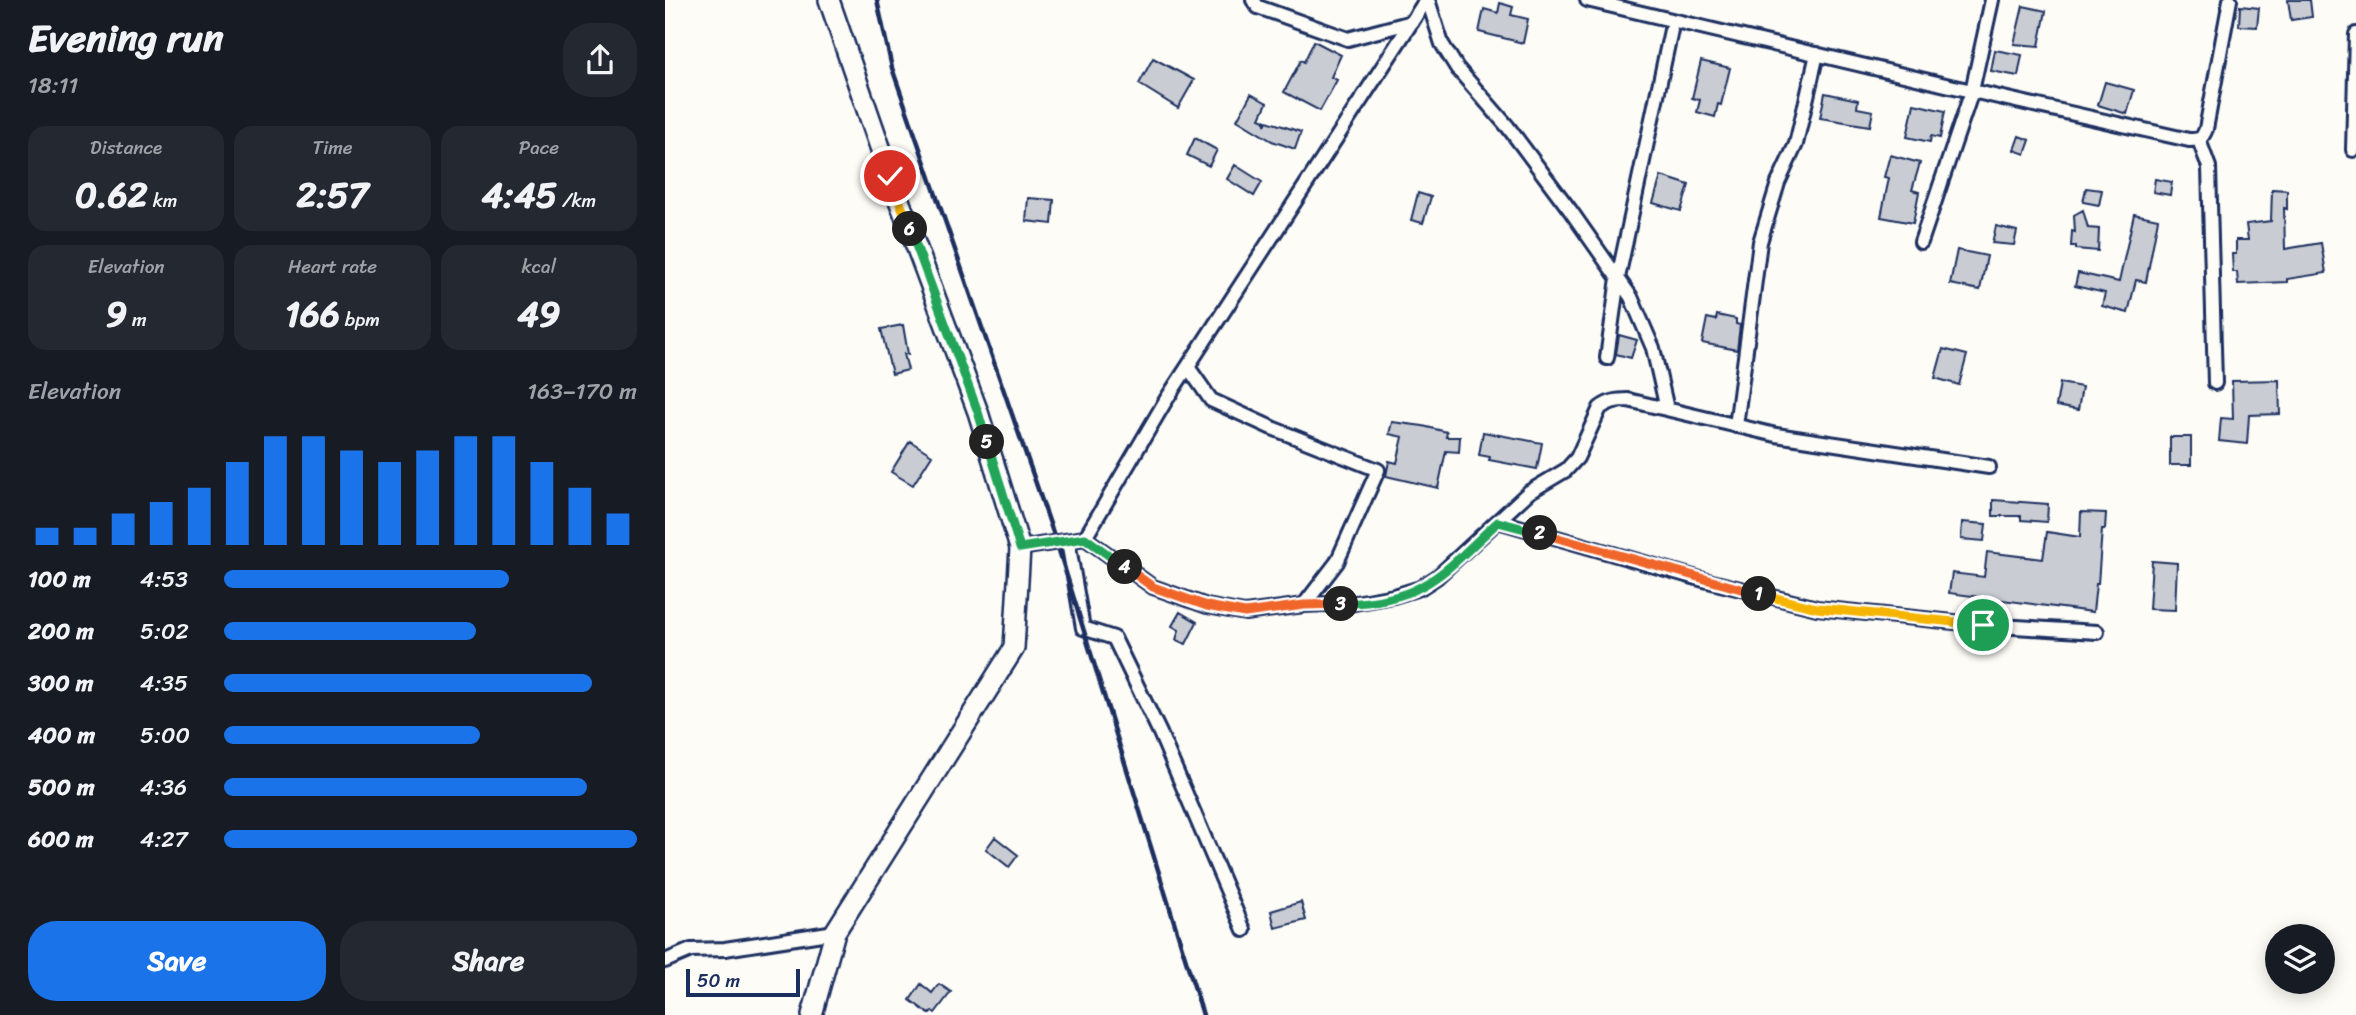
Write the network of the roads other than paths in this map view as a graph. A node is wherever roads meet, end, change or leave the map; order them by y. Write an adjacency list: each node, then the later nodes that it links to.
1 (829, 0): 25 (main road)
2 (1253, 0): 7 (street)
3 (1427, 0): 7 (street); 15 (street)
4 (1587, 0): 10 (street)
5 (1991, 0): 11 (street)
6 (2230, 0): 12 (street)
7 (1412, 22): 17 (street)
8 (1671, 30): 15 (street)
9 (2356, 34): 13 (street)
10 (1817, 54): 11 (street); 20 (street)
11 (1972, 91): 12 (street); 14 (street)
12 (2199, 140): 18 (street)
13 (2353, 150)
14 (1921, 242)
15 (1618, 278): 16 (street); 19 (street)
16 (1607, 358)
17 (1188, 367): 23 (street); 26 (street)
18 (2215, 383)
19 (1667, 409): 20 (street); 22 (street)
20 (1736, 426): 21 (street)
21 (1989, 467)
22 (1498, 522): 26 (street); 27 (street)
23 (1085, 538): 24 (street); 26 (street)
24 (1068, 541): 25 (street); 28 (street)
25 (1020, 548): 29 (main road)
26 (1304, 605)
27 (2097, 632)
28 (1244, 930)
29 (835, 932): 30 (street); 31 (main road)
30 (665, 961)
31 (813, 1015)

